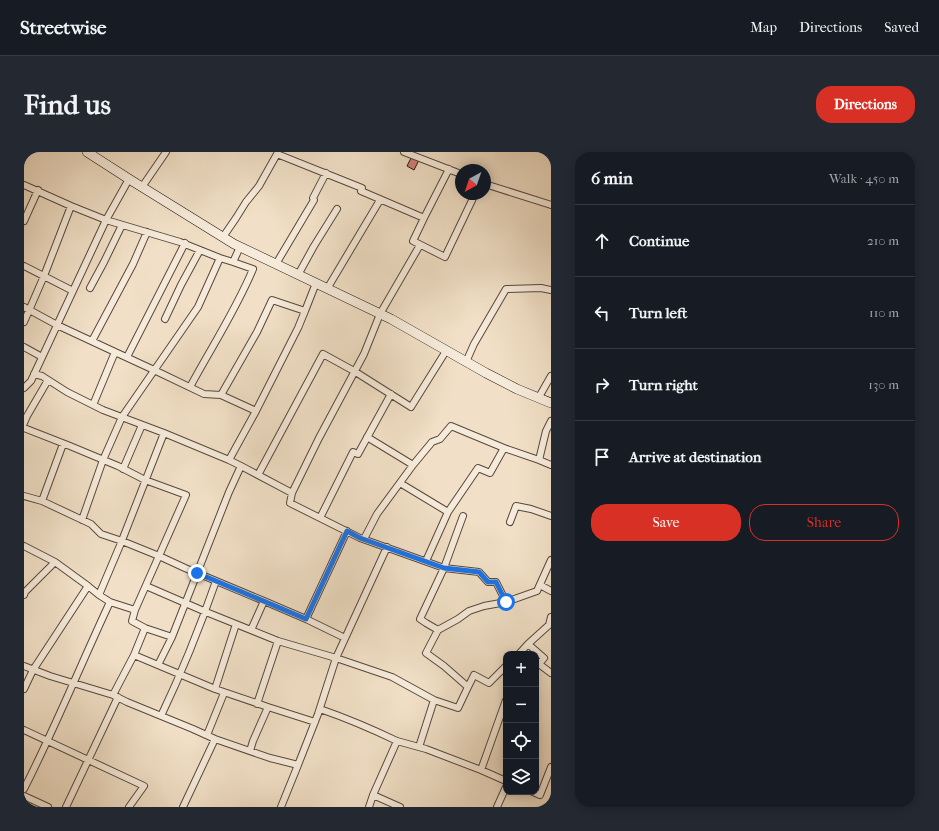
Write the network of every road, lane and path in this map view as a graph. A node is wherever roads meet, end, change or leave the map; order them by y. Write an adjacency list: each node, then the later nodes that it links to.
1 (87, 152): 8 (street)
2 (166, 152): 11 (street)
3 (404, 152): 5 (street)
4 (276, 153): 7 (street); 23 (street)
5 (449, 169): 6 (street); 18 (street)
6 (455, 172)
7 (326, 173): 13 (street); 30 (street)
8 (129, 179): 11 (street); 19 (street)
9 (24, 185): 12 (street)
10 (491, 186): 15 (street)
11 (142, 187): 23 (street)
12 (38, 190): 16 (street); 20 (street)
13 (380, 200): 18 (street); 36 (street)
14 (472, 200): 25 (street)
15 (551, 205)
16 (71, 206): 19 (street); 33 (street)
17 (336, 210): 32 (street)
18 (424, 218): 25 (street)
19 (106, 220): 21 (street); 38 (street)
20 (24, 221)
21 (122, 225): 22 (street); 35 (street)
22 (147, 232): 24 (street); 45 (street)
23 (223, 237): 26 (street)
24 (185, 243): 27 (street); 50 (street)
25 (420, 245): 41 (street)
26 (240, 246): 29 (street); 30 (street)
27 (200, 250): 28 (street); 42 (street)
28 (220, 258): 29 (street); 52 (street)
29 (233, 262): 57 (street)
30 (276, 264): 32 (street)
31 (24, 266): 33 (street)
32 (298, 275): 34 (street)
33 (44, 276): 38 (street); 39 (street)
34 (316, 283): 36 (street); 40 (street)
35 (90, 288)
36 (328, 289): 41 (street)
37 (551, 290): 51 (street)
38 (73, 291): 44 (street)
39 (27, 308): 43 (street); 44 (street)
40 (305, 311): 60 (street); 64 (street)
41 (380, 314): 47 (street); 53 (street)
42 (165, 320)
43 (24, 322)
44 (57, 325): 45 (street); 49 (street)
45 (92, 341): 48 (street)
46 (24, 347): 49 (street)
47 (446, 351): 51 (street); 59 (street)
48 (115, 352): 50 (street); 63 (street)
49 (42, 357): 54 (street)
50 (128, 358): 52 (street)
51 (466, 362): 61 (street)
52 (154, 370): 57 (street); 65 (street)
53 (354, 371): 59 (street); 81 (street); 84 (street)
54 (34, 374): 56 (street); 58 (street)
55 (551, 376): 61 (street)
56 (48, 380): 63 (street); 67 (street)
57 (190, 387): 60 (street)
58 (24, 388)
59 (391, 394): 71 (street)
60 (222, 395): 64 (street)
61 (539, 397): 62 (street)
62 (551, 403)
63 (93, 405): 65 (street)
64 (256, 411): 75 (street)
65 (122, 417): 68 (street); 74 (street)
66 (551, 421): 76 (street)
67 (24, 423)
68 (142, 425): 70 (street); 80 (street)
69 (24, 428): 72 (street)
70 (164, 433): 75 (street); 82 (street)
71 (367, 437): 77 (street); 90 (street)
72 (63, 444): 74 (street); 86 (street)
73 (504, 448): 76 (street); 77 (street); 87 (street)
74 (103, 460): 80 (street); 91 (street)
75 (229, 460): 79 (street)
76 (539, 460): 78 (street)
77 (413, 465): 83 (street)
78 (551, 465)
79 (241, 466): 81 (street); 103 (street)
80 (123, 469): 82 (street)
81 (258, 475): 84 (street)
82 (145, 480): 95 (street); 98 (street)
83 (400, 483): 87 (street); 94 (street)
84 (292, 494): 90 (street)
85 (24, 496): 86 (street)
86 (42, 501): 91 (street)
87 (448, 512): 100 (street)
88 (463, 516): 102 (street)
89 (551, 516): 92 (street)
90 (320, 518): 93 (street)
91 (82, 520): 95 (street)
92 (510, 522)
93 (347, 531): 94 (street); 118 (street)
94 (364, 539): 97 (street)
95 (122, 541): 98 (street); 110 (street)
96 (24, 546): 101 (street)
97 (387, 547): 100 (street); 125 (street)
98 (159, 556): 103 (street); 107 (street)
99 (551, 560): 105 (street)
100 (426, 561): 102 (street)
101 (55, 562): 106 (street); 109 (street)
102 (444, 568): 113 (street); 123 (street)
103 (197, 573): 104 (street); 114 (street)
104 (216, 581): 111 (street); 116 (street)
105 (540, 585): 108 (street); 113 (street)
106 (88, 586): 110 (street); 138 (street)
107 (146, 586): 114 (street); 115 (street)
108 (551, 591)
109 (24, 595)
110 (99, 595): 112 (street)
111 (264, 601): 118 (street); 122 (street)
112 (110, 602): 115 (street); 141 (street)
113 (506, 602): 123 (street)
114 (186, 603): 116 (street); 124 (street)
115 (135, 610): 121 (street)
116 (206, 612): 119 (street); 140 (street)
117 (551, 617): 120 (street)
118 (306, 619): 125 (street)
119 (236, 624): 122 (street); 144 (street)
120 (550, 626): 127 (street)
121 (145, 628): 124 (street); 131 (street)
122 (251, 630): 126 (street)
123 (438, 630): 142 (street)
124 (172, 637): 134 (street)
125 (345, 638): 132 (street)
126 (278, 641): 132 (street); 148 (street)
127 (528, 644): 128 (street); 129 (street)
128 (521, 651)
129 (536, 651)
130 (539, 654): 133 (street)
131 (134, 655): 134 (street); 146 (street)
132 (336, 658): 147 (street); 151 (street)
133 (539, 663)
134 (158, 665): 140 (street)
135 (24, 666): 138 (street)
136 (539, 666): 139 (street)
137 (503, 669): 142 (street)
138 (33, 670): 141 (street); 143 (street)
139 (551, 673)
140 (180, 674): 144 (street); 152 (street)
141 (73, 682): 146 (street); 157 (street)
142 (468, 687): 147 (street)
143 (24, 689)
144 (215, 689): 145 (street)
145 (224, 692): 148 (street); 155 (street)
146 (116, 696): 152 (street); 161 (street)
147 (434, 700): 159 (street)
148 (257, 704): 149 (street)
149 (268, 707): 153 (street); 160 (street)
150 (503, 708): 164 (street)
151 (320, 709): 153 (street); 158 (street)
152 (161, 716): 155 (street)
153 (315, 722): 162 (street)
154 (24, 730): 157 (street)
155 (207, 735): 156 (street)
156 (215, 739): 160 (street); 175 (street)
157 (48, 741): 161 (street); 166 (street)
158 (397, 741): 159 (street); 168 (street)
159 (419, 747): 164 (street)
160 (250, 751): 162 (street)
161 (88, 760): 173 (street); 174 (street)
162 (298, 765): 176 (street)
163 (551, 767): 169 (street)
164 (481, 770): 165 (street)
165 (503, 780)
166 (24, 789)
167 (503, 794): 180 (street)
168 (373, 795): 171 (street); 177 (street)
169 (539, 795)
170 (24, 796): 172 (street)
171 (385, 800): 178 (street); 179 (street)
172 (48, 807)
173 (66, 807)
174 (129, 807)
175 (183, 807)
176 (281, 807)
177 (369, 807)
178 (382, 807)
179 (400, 807)
180 (497, 807)

